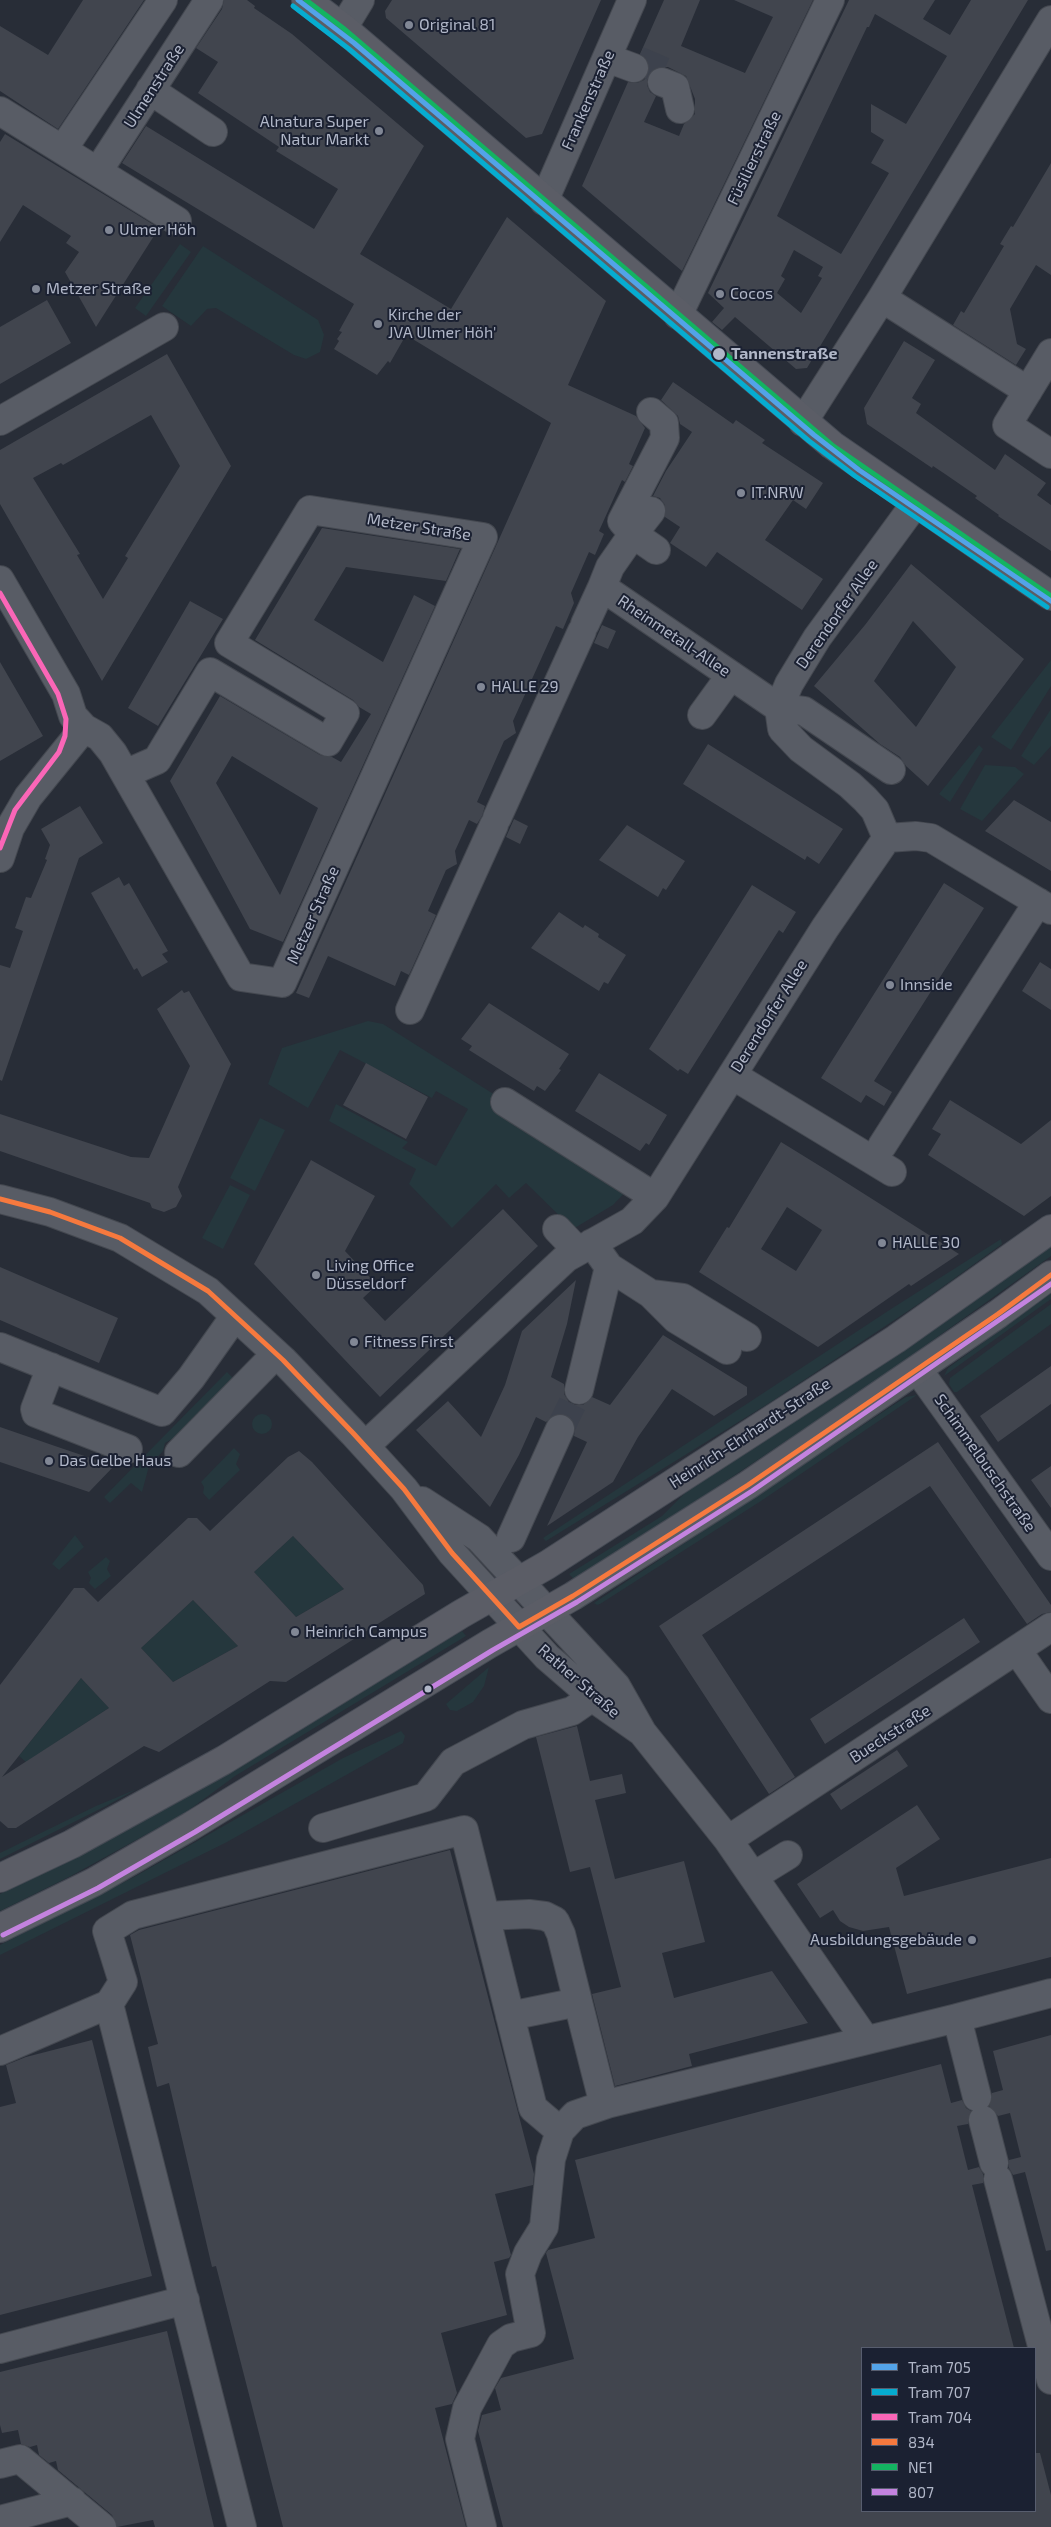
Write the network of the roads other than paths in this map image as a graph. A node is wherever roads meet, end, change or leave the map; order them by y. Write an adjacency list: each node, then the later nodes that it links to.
1 (162, 0): 16 (street)
2 (210, 0): 12 (street, Ulmenstraße)
3 (306, 0): 8 (main road)
4 (360, 0): 8 (street)
5 (632, 0): 9 (street, Frankenstraße)
6 (830, 0): 21 (street, Füsilierstraße)
7 (1051, 20): 20 (street)
8 (343, 28): 18 (main road)
9 (609, 53): 10 (street); 18 (street, Frankenstraße)
10 (636, 64)
11 (692, 84): 13 (street)
12 (150, 90): 15 (street); 17 (street, Ulmenstraße)
13 (680, 109)
14 (0, 111): 16 (street)
15 (213, 132)
16 (64, 149): 17 (street)
17 (98, 171): 19 (street)
18 (544, 201): 21 (main road)
19 (177, 221)
20 (882, 298): 24 (street); 27 (street)
21 (678, 315): 27 (main road)
22 (164, 327): 26 (street)
23 (1051, 353): 24 (street)
24 (1028, 390): 28 (street)
25 (651, 412): 31 (street)
26 (0, 421)
27 (803, 422): 29 (main road)
28 (1051, 454)
29 (915, 504): 35 (main road); 37 (street, Derendorfer Allee)
30 (651, 511): 31 (street)
31 (633, 534): 32 (street); 34 (street)
32 (656, 550)
33 (0, 580): 39 (street, Metzer Straße)
34 (602, 587): 36 (street, Rheinmetall-Allee); 45 (street, Rheinmetall-Allee)
35 (1051, 596)
36 (731, 675): 37 (street, Rheinmetall-Allee); 38 (street)
37 (779, 708): 40 (street); 42 (street)
38 (702, 715)
39 (84, 728): 41 (street, Metzer Straße); 43 (street)
40 (891, 770)
41 (125, 774): 41 (street, Metzer Straße)
42 (887, 838): 44 (street); 46 (street, Derendorfer Allee)
43 (0, 858)
44 (1044, 906): 48 (street)
45 (410, 1010)
46 (732, 1075): 49 (street); 50 (street, Derendorfer Allee)
47 (506, 1102): 50 (street)
48 (882, 1146)
49 (892, 1172)
50 (655, 1197): 54 (street, Derendorfer Allee)
51 (0, 1199): 57 (street, Rather Straße)
52 (556, 1229): 54 (street)
53 (1051, 1229): 71 (main road, Heinrich-Ehrhardt-Straße)
54 (585, 1247): 55 (street); 65 (street, Derendorfer Allee)
55 (609, 1267): 58 (street); 63 (street)
56 (1051, 1275): 62 (main road)
57 (236, 1316): 60 (street, Rather Straße); 61 (street)
58 (737, 1344)
59 (0, 1347): 61 (street)
60 (276, 1354): 65 (street, Rather Straße); 67 (street)
61 (51, 1368): 66 (street)
62 (918, 1370): 70 (street, Schimmelbuschstraße); 73 (main road)
63 (579, 1390)
64 (560, 1429): 69 (street)
65 (365, 1446): 68 (street, Rather Straße)
66 (128, 1448)
67 (179, 1452)
68 (404, 1489): 71 (street, Rather Straße); 72 (street, Rather Straße)
69 (511, 1538)
70 (1051, 1556)
71 (519, 1581): 72 (main road, Heinrich-Ehrhardt-Straße); 73 (street, Rather Straße)
72 (492, 1597): 74 (street, Rather Straße); 83 (main road, Heinrich-Ehrhardt-Straße)
73 (546, 1612): 74 (main road); 77 (street, Rather Straße)
74 (519, 1627): 77 (street, Rather Straße); 85 (main road)
75 (1051, 1627): 76 (street, Bueckstraße)
76 (1017, 1650): 78 (street); 80 (street, Bueckstraße)
77 (600, 1686): 79 (street); 80 (street, Rather Straße)
78 (1051, 1699)
79 (322, 1828)
80 (728, 1840): 82 (street, Rather Straße)
81 (788, 1855): 82 (street)
82 (754, 1876): 91 (street, Rather Straße)
83 (0, 1878)
84 (486, 1916): 87 (street); 88 (street); 89 (street)
85 (0, 1928)
86 (1051, 1994): 90 (street)
87 (578, 2002): 89 (street); 93 (street)
88 (109, 2004): 92 (street); 95 (street)
89 (510, 2016): 94 (street)
90 (957, 2018): 91 (street); 97 (street)
91 (865, 2039): 93 (street)
92 (0, 2051)
93 (604, 2105): 94 (street)
94 (560, 2131): 103 (street)
95 (185, 2300): 96 (street); 102 (street)
96 (0, 2348)
97 (1051, 2380)
98 (0, 2464): 99 (street)
99 (72, 2501): 100 (street); 101 (street)
100 (0, 2520)
101 (102, 2527)
102 (242, 2527)
103 (482, 2527)

